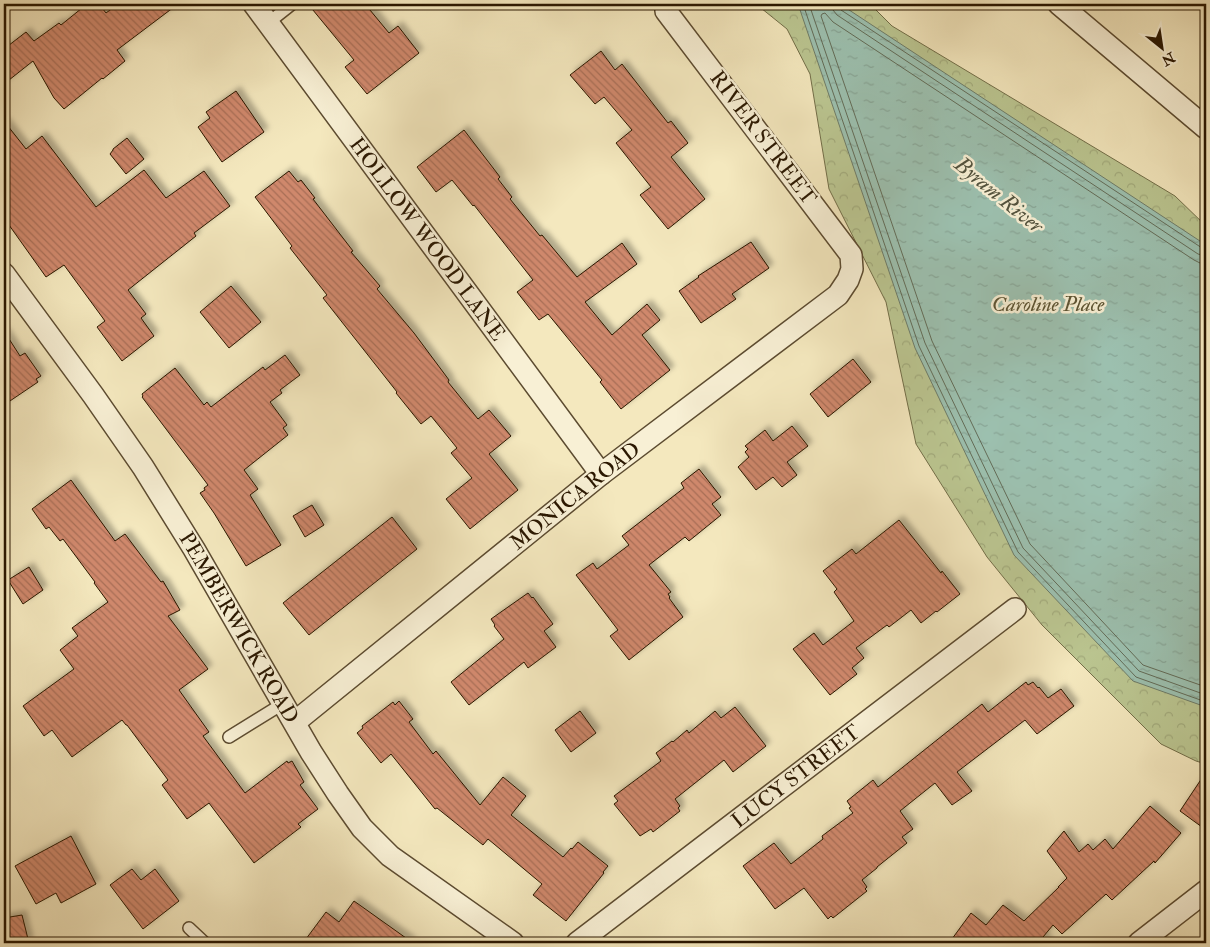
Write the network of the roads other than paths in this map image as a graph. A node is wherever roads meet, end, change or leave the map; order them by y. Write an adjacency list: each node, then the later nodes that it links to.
1 (254, 4): 5 (street, HOLLOW WOOD LANE)
2 (292, 4): 5 (lane)
3 (1059, 4): 6 (street)
4 (666, 11): 7 (street, RIVER STREET)
5 (268, 23): 9 (street, HOLLOW WOOD LANE)
6 (1206, 128)
7 (852, 269): 9 (street, MONICA ROAD)
8 (4, 274): 11 (street, PEMBERWICK ROAD)
9 (601, 474): 12 (street, MONICA ROAD)
10 (1014, 609): 18 (street, LUCY STREET)
11 (284, 704): 12 (street, PEMBERWICK ROAD); 13 (lane)
12 (295, 722): 17 (street, PEMBERWICK ROAD)
13 (229, 736)
14 (1206, 891): 19 (street)
15 (190, 928): 16 (lane)
16 (205, 943)
17 (514, 943)
18 (578, 943)
19 (1138, 943)

